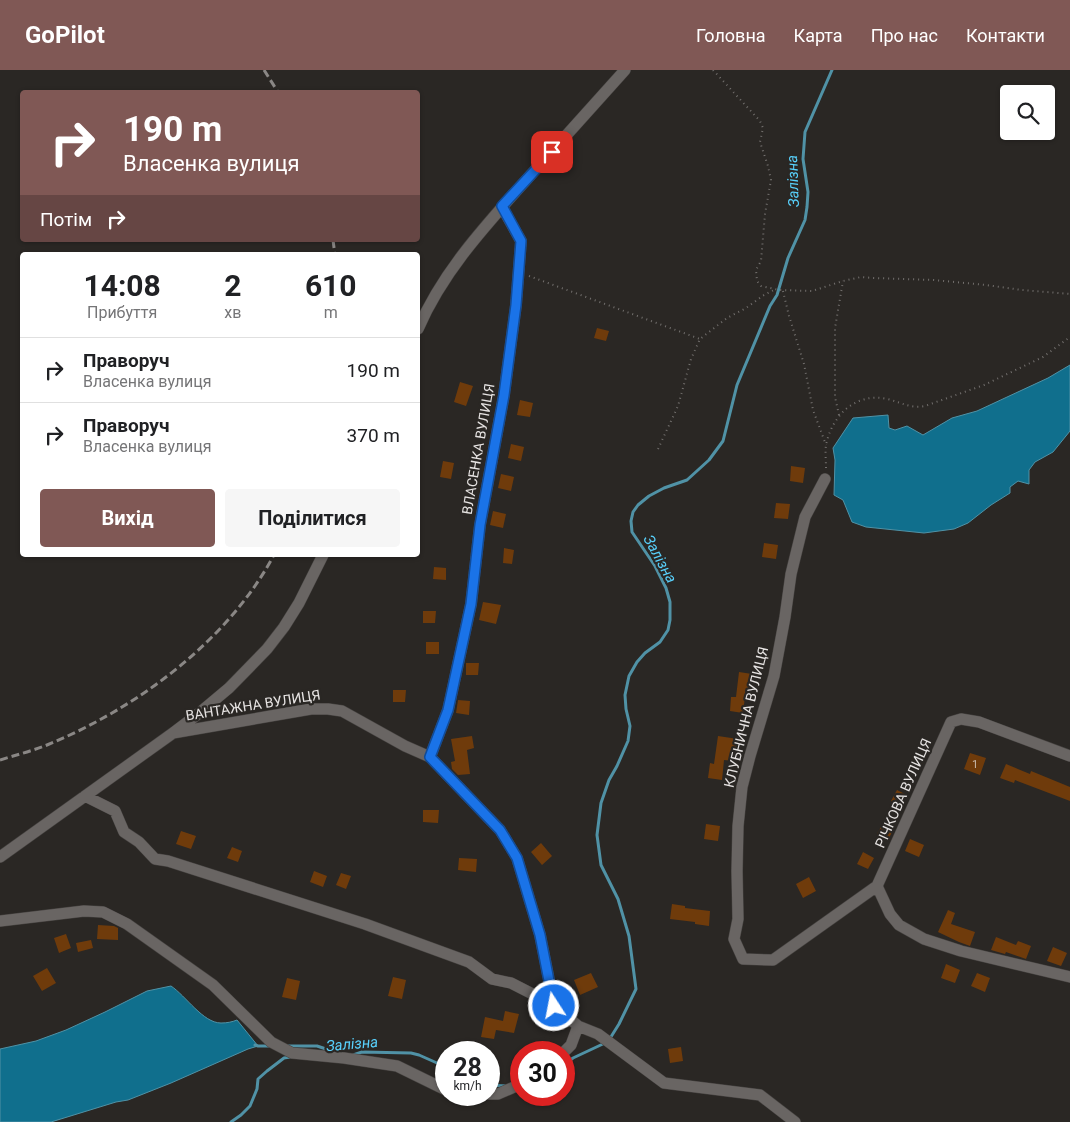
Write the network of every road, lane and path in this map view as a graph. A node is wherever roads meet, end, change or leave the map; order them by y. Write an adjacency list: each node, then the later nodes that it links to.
1 (625, 70): 3 (street)
2 (713, 70): 6 (path)
3 (501, 209): 4 (street, ВЛАСЕНКА ВУЛИЦЯ); 9 (street)
4 (519, 272): 11 (path); 19 (street, ВЛАСЕНКА ВУЛИЦЯ)
5 (843, 281): 7 (path); 8 (path); 12 (path)
6 (774, 290): 7 (path); 11 (path)
7 (784, 291): 13 (path)
8 (1070, 294)
9 (420, 325)
10 (1070, 338): 12 (path)
11 (700, 339): 14 (path)
12 (839, 416): 13 (path)
13 (826, 445): 15 (path)
14 (658, 449)
15 (825, 479): 22 (street, КЛУБНИЧНА ВУЛИЦЯ)
16 (322, 557): 17 (street)
17 (173, 733): 19 (street, ВАНТАЖНА ВУЛИЦЯ); 20 (street)
18 (1070, 756): 22 (street, РІЧКОВА ВУЛИЦЯ)
19 (430, 757): 25 (street, ВАНТАЖНА ВУЛИЦЯ)
20 (85, 796): 21 (street); 25 (street)
21 (0, 857)
22 (877, 886): 24 (street)
23 (0, 921): 28 (street)
24 (1070, 977)
25 (554, 1006): 26 (street)
26 (578, 1026): 27 (street); 29 (street)
27 (571, 1041)
28 (435, 1085)
29 (795, 1122)

